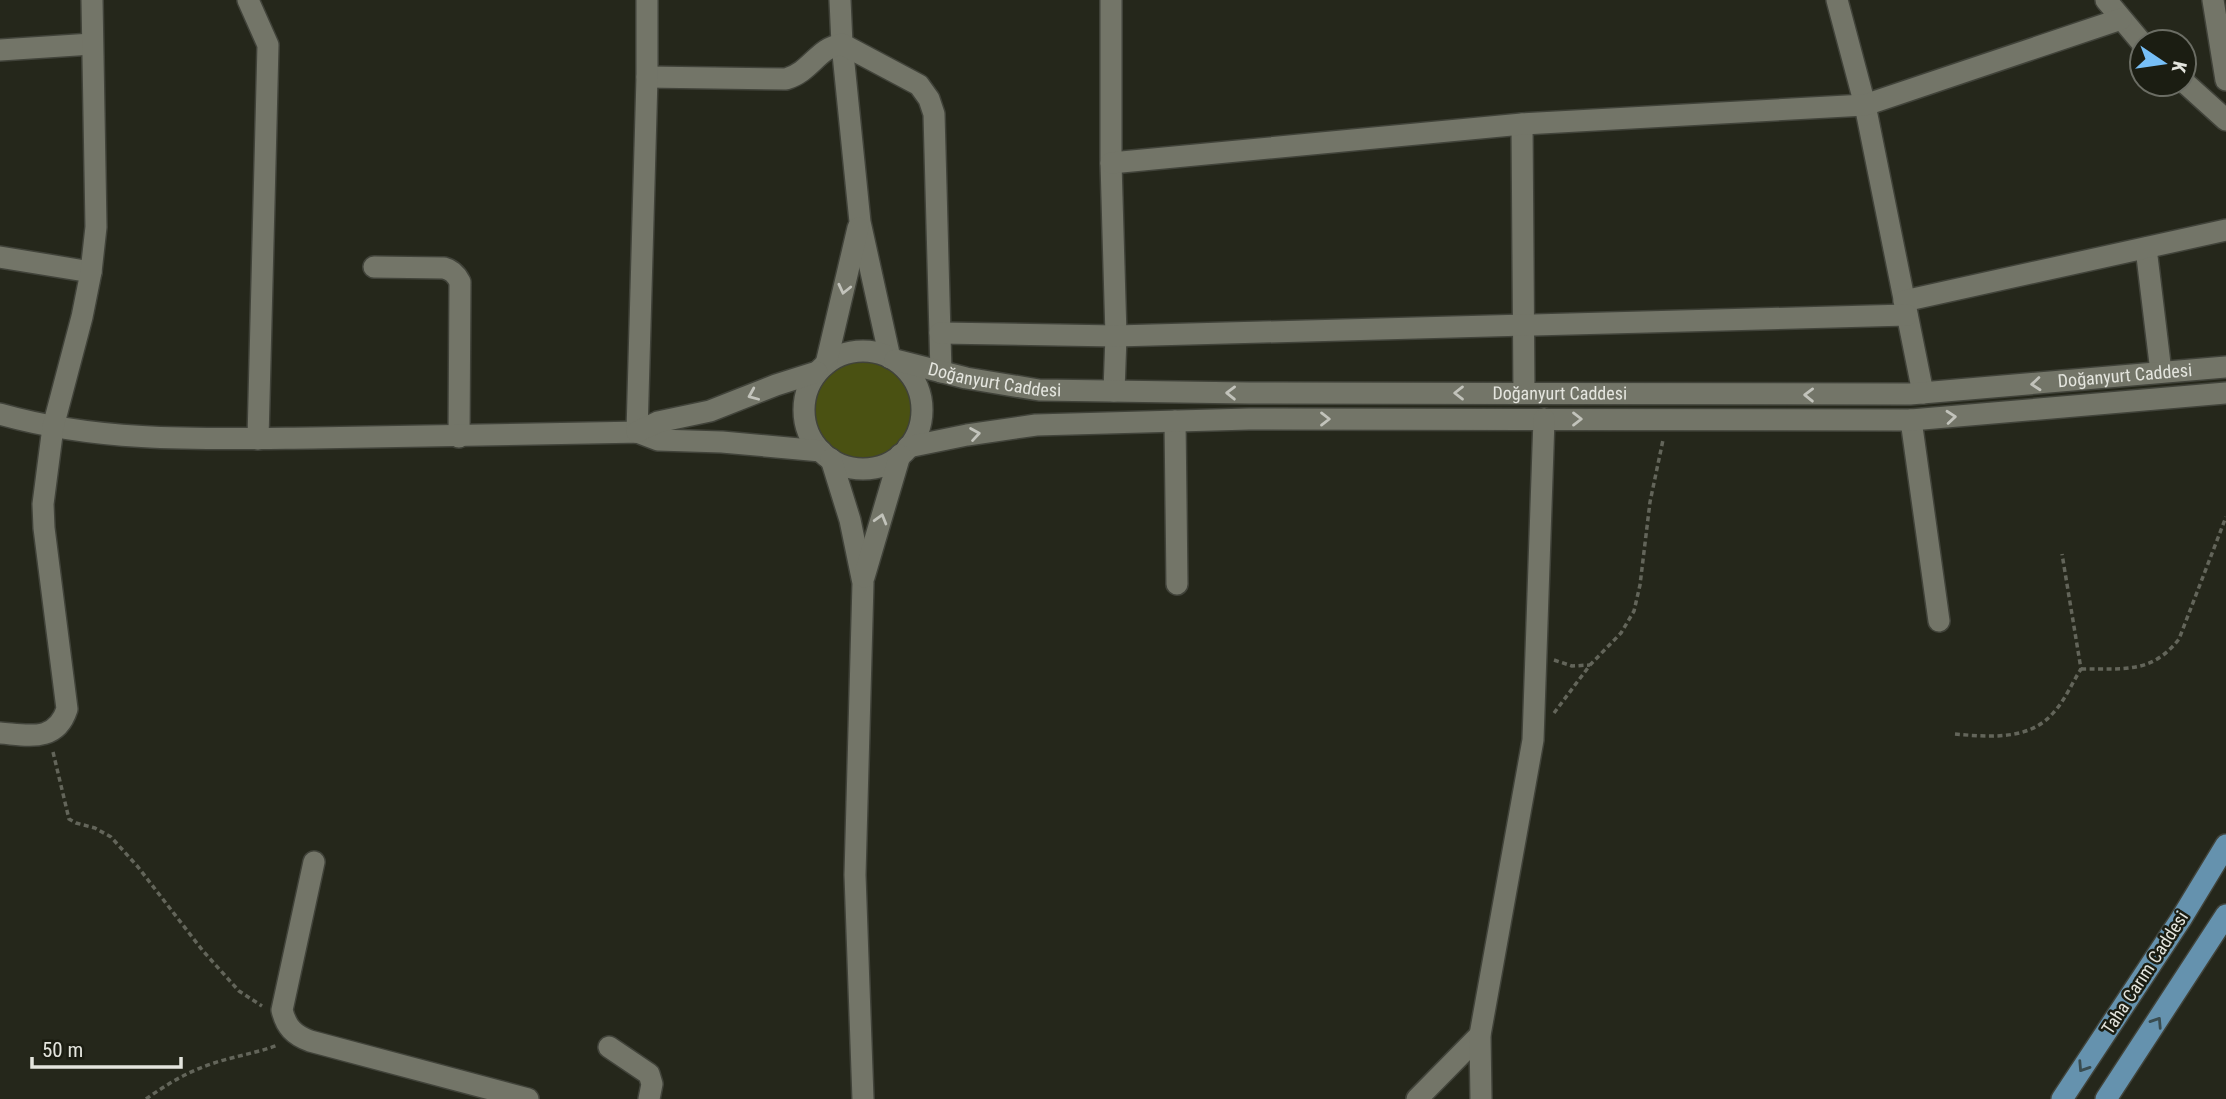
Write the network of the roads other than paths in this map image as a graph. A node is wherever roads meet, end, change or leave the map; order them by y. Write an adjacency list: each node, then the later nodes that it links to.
1 (92, 0): 11 (street)
2 (248, 0): 47 (street)
3 (647, 0): 14 (street)
4 (840, 0): 12 (street)
5 (1111, 0): 20 (street)
6 (1837, 0): 17 (street)
7 (2106, 0): 9 (street)
8 (2213, 0): 15 (street)
9 (2120, 19): 10 (street); 17 (street)
10 (2128, 28)
11 (92, 44): 13 (street); 26 (street)
12 (842, 44): 14 (street); 21 (street); 29 (street)
13 (0, 50)
14 (648, 76): 45 (street)
15 (2226, 80)
16 (2198, 95): 18 (street)
17 (1865, 105): 19 (street); 27 (street)
18 (2226, 120)
19 (1522, 124): 20 (street); 28 (street)
20 (1111, 163): 30 (street)
21 (860, 222): 31 (street); 33 (street, one-way to 33)
22 (2226, 230): 23 (street)
23 (2146, 248): 27 (street); 35 (street)
24 (0, 257): 26 (street)
25 (374, 267): 46 (street)
26 (91, 272): 44 (street)
27 (1905, 308): 28 (street); 38 (street)
28 (1523, 324): 30 (street); 37 (street)
29 (940, 333): 30 (street); 34 (street)
30 (1116, 336): 36 (street)
31 (892, 359): 33 (street); 34 (street, Doğanyurt Caddesi); 48 (street)
32 (2226, 367): 35 (street, Doğanyurt Caddesi)
33 (822, 368): 45 (street, one-way to 45); 49 (street)
34 (941, 372): 36 (street, Doğanyurt Caddesi)
35 (2161, 372): 38 (street, Doğanyurt Caddesi, one-way to 38)
36 (1114, 391): 37 (street, Doğanyurt Caddesi, one-way to 36)
37 (1524, 393): 38 (street, Doğanyurt Caddesi, one-way to 37)
38 (1923, 393)
39 (2226, 393): 42 (street, Doğanyurt Caddesi, one-way to 39)
40 (0, 414): 44 (street)
41 (1544, 419): 42 (street, Doğanyurt Caddesi, one-way to 42); 43 (street, Doğanyurt Caddesi, one-way to 41); 57 (street)
42 (1911, 420): 52 (street)
43 (1174, 421): 48 (street, Doğanyurt Caddesi, one-way to 43); 51 (street)
44 (53, 427): 47 (street); 53 (street)
45 (637, 432): 46 (street); 49 (street)
46 (459, 437): 47 (street)
47 (258, 439)
48 (904, 451): 49 (street); 50 (street, one-way to 48)
49 (826, 455): 50 (street)
50 (863, 583): 61 (street)
51 (1177, 584)
52 (1940, 621)
53 (0, 733)
54 (2226, 845): 64 (main road, Taha Carım Caddesi, one-way to 64)
55 (314, 862): 59 (street)
56 (2226, 915): 65 (main road, Taha Carım Caddesi, one-way to 56)
57 (1480, 1035): 62 (street); 63 (street)
58 (609, 1047): 60 (street)
59 (528, 1099)
60 (649, 1099)
61 (863, 1099)
62 (1417, 1099)
63 (1481, 1099)
64 (2062, 1099)
65 (2106, 1099)

